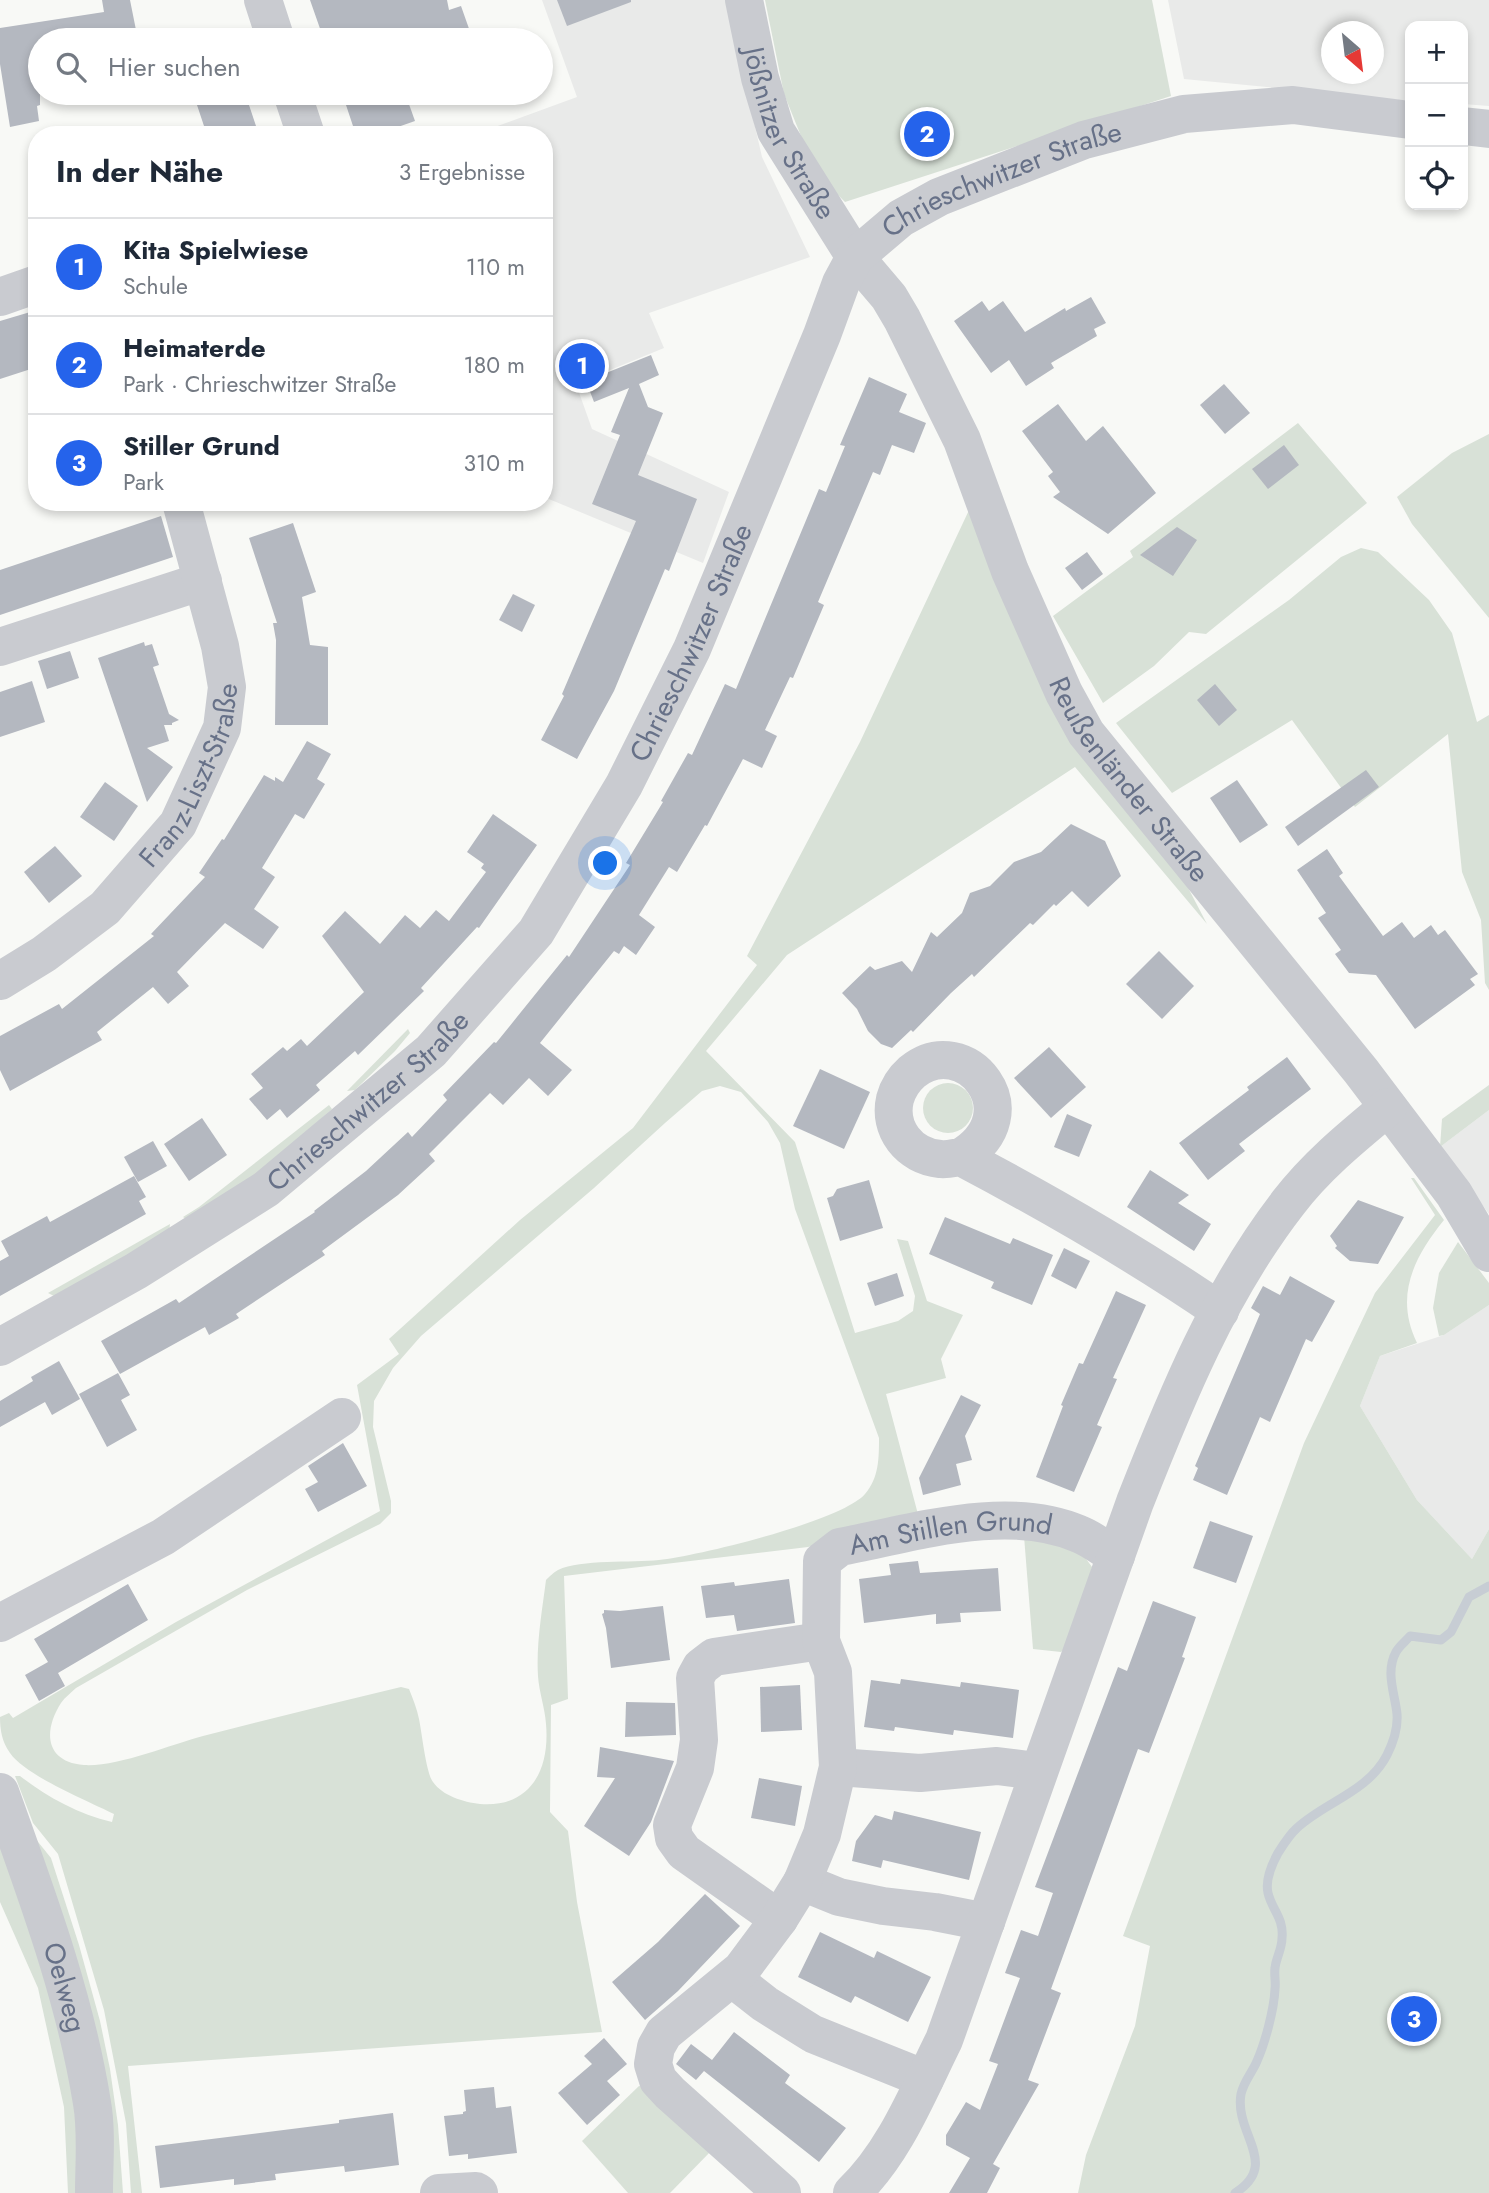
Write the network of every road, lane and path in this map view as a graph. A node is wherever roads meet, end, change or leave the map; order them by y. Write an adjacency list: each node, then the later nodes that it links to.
1 (263, 0): 3 (street)
2 (744, 0): 9 (street, Jößnitzer Straße)
3 (271, 28)
4 (296, 105): 6 (street)
5 (1405, 119): 9 (street, Chrieschwitzer Straße)
6 (303, 126)
7 (1468, 127): 8 (street)
8 (1489, 129)
9 (855, 257): 16 (street, Reußenländer Straße); 20 (street, Chrieschwitzer Straße)
10 (28, 287): 11 (street)
11 (0, 297)
12 (184, 511): 13 (street, Franz-Liszt-Straße)
13 (203, 581): 14 (street); 15 (street, Franz-Liszt-Straße)
14 (0, 647)
15 (0, 981)
16 (1388, 1107): 18 (street, Reußenländer Straße); 19 (street)
17 (961, 1157): 19 (street)
18 (1489, 1253)
19 (1220, 1311): 22 (street)
20 (0, 1347)
21 (342, 1417): 23 (street)
22 (1116, 1556): 24 (street, Am Stillen Grund); 26 (street)
23 (0, 1623)
24 (821, 1641): 25 (street, Am Stillen Grund); 29 (street)
25 (838, 1767): 26 (street); 28 (street, Am Stillen Grund)
26 (1037, 1771): 30 (street)
27 (0, 1792): 33 (street, Oelweg)
28 (802, 1882): 29 (street, Am Stillen Grund); 30 (street)
29 (779, 1919): 31 (street, Am Stillen Grund)
30 (986, 1922): 32 (street)
31 (733, 1979): 32 (street); 36 (street, Am Stillen Grund)
32 (925, 2079): 37 (street)
33 (94, 2193)
34 (439, 2193): 35 (street)
35 (479, 2193)
36 (782, 2193)
37 (852, 2193)

